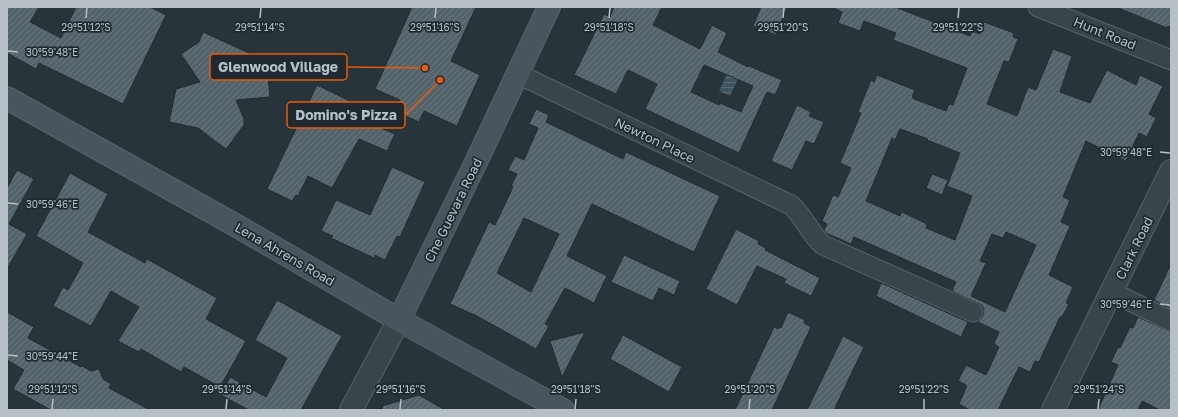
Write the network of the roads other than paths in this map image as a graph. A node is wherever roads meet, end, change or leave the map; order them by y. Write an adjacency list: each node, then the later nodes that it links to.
1 (549, 7): 4 (main road, Che Guevara Road)
2 (1038, 7): 3 (street, Hunt Road)
3 (1171, 60)
4 (518, 74): 8 (street, Newton Place); 9 (main road, Che Guevara Road)
5 (7, 98): 9 (main road, Lena Ahrens Road)
6 (1171, 171): 7 (street, Clark Road)
7 (1112, 292): 10 (street); 13 (street, Clark Road)
8 (973, 312)
9 (399, 320): 11 (street, Che Guevara Road); 12 (main road, Lena Ahrens Road)
10 (1171, 321)
11 (351, 410)
12 (563, 410)
13 (1053, 410)

